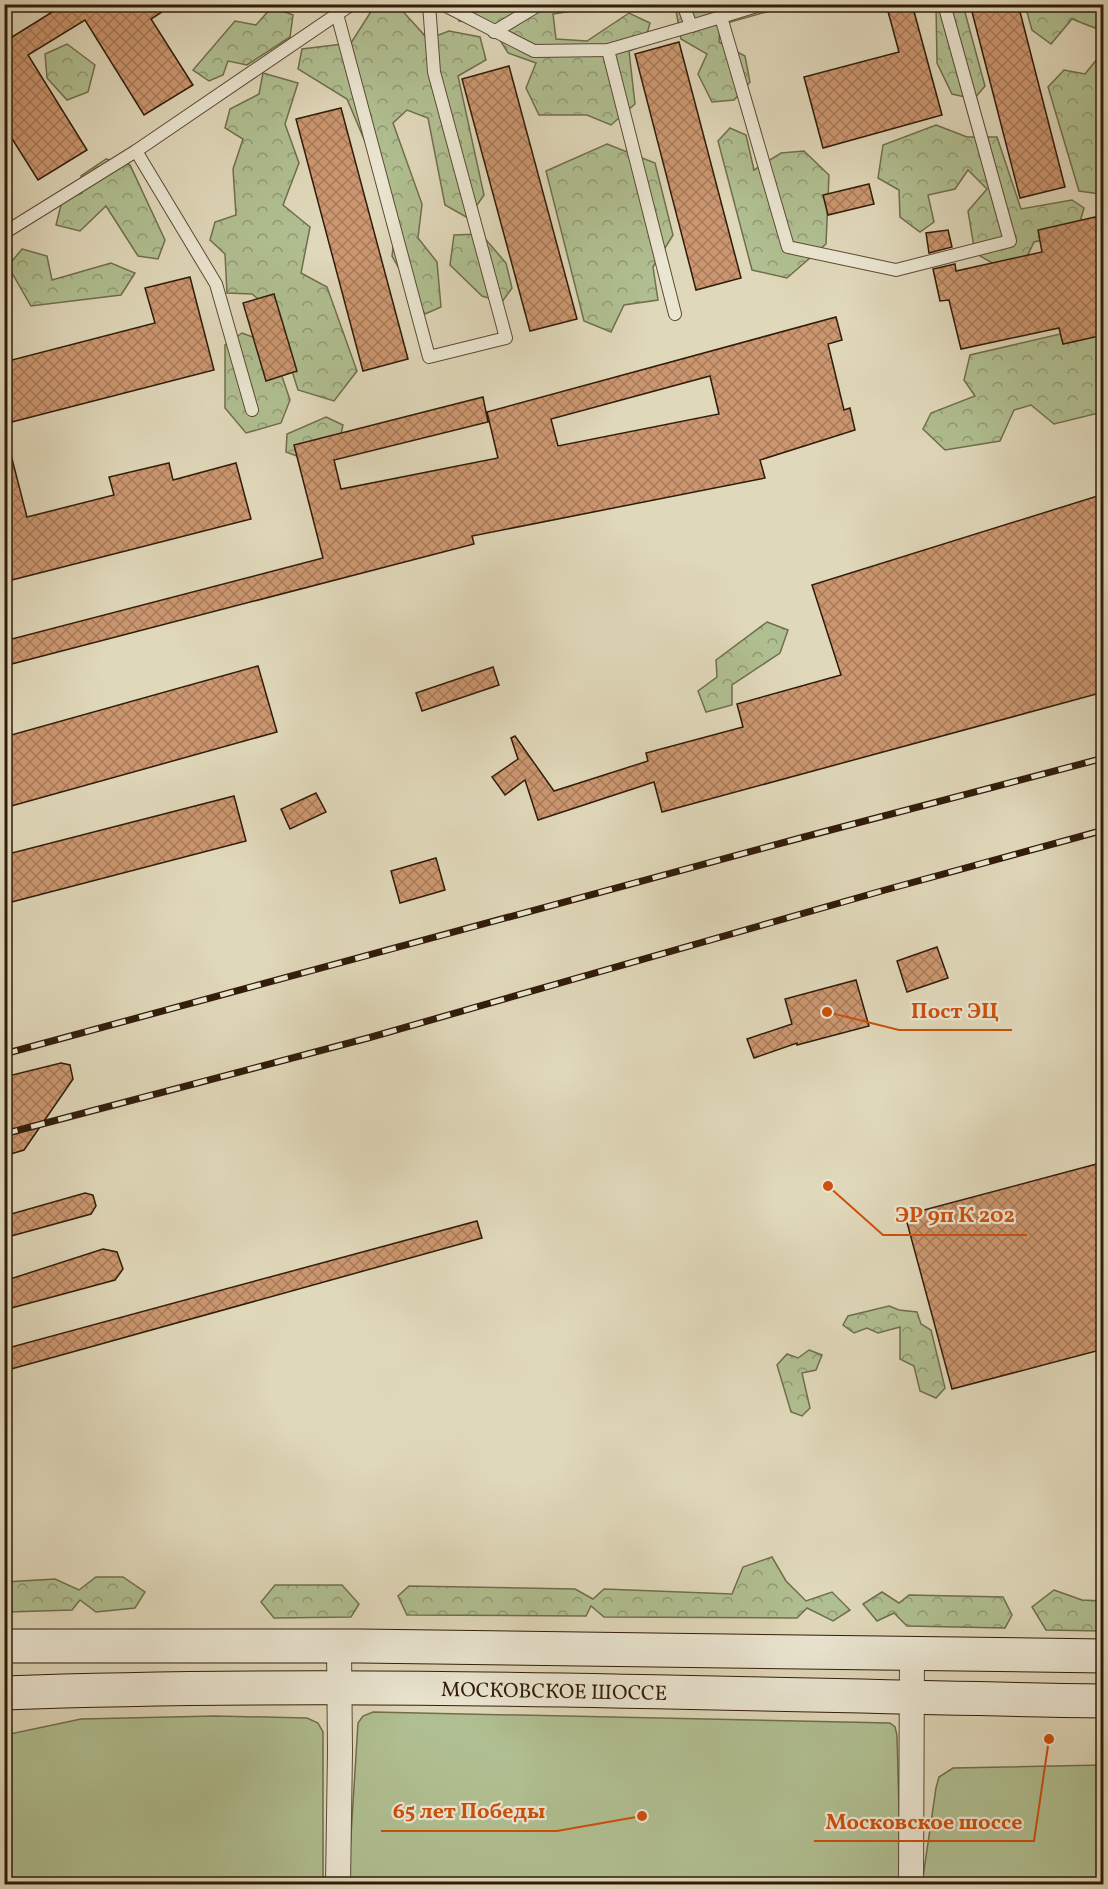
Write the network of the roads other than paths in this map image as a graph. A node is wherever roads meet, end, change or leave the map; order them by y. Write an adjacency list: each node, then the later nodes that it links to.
1 (352, 4): 8 (lane)
2 (429, 4): 8 (lane)
3 (442, 4): 11 (lane)
4 (540, 4): 11 (lane)
5 (683, 4): 10 (lane)
6 (763, 4): 9 (lane)
7 (944, 4): 9 (lane)
8 (338, 14): 13 (lane)
9 (721, 17): 10 (lane)
10 (691, 26): 12 (lane)
11 (494, 32): 12 (lane)
12 (608, 50): 15 (lane)
13 (136, 151): 14 (lane); 16 (lane)
14 (4, 233)
15 (675, 314)
16 (252, 410)
17 (4, 1646): 18 (main road, МОСКОВСКОЕ ШОССЕ)
18 (339, 1647): 19 (main road, МОСКОВСКОЕ ШОССЕ); 21 (street)
19 (912, 1653): 20 (main road, МОСКОВСКОЕ ШОССЕ); 23 (street)
20 (1104, 1656)
21 (339, 1689): 22 (main road, МОСКОВСКОЕ ШОССЕ); 23 (main road, МОСКОВСКОЕ ШОССЕ); 25 (street)
22 (4, 1693)
23 (911, 1696): 24 (main road, МОСКОВСКОЕ ШОССЕ); 26 (street)
24 (1104, 1701)
25 (338, 1884)
26 (911, 1884)

